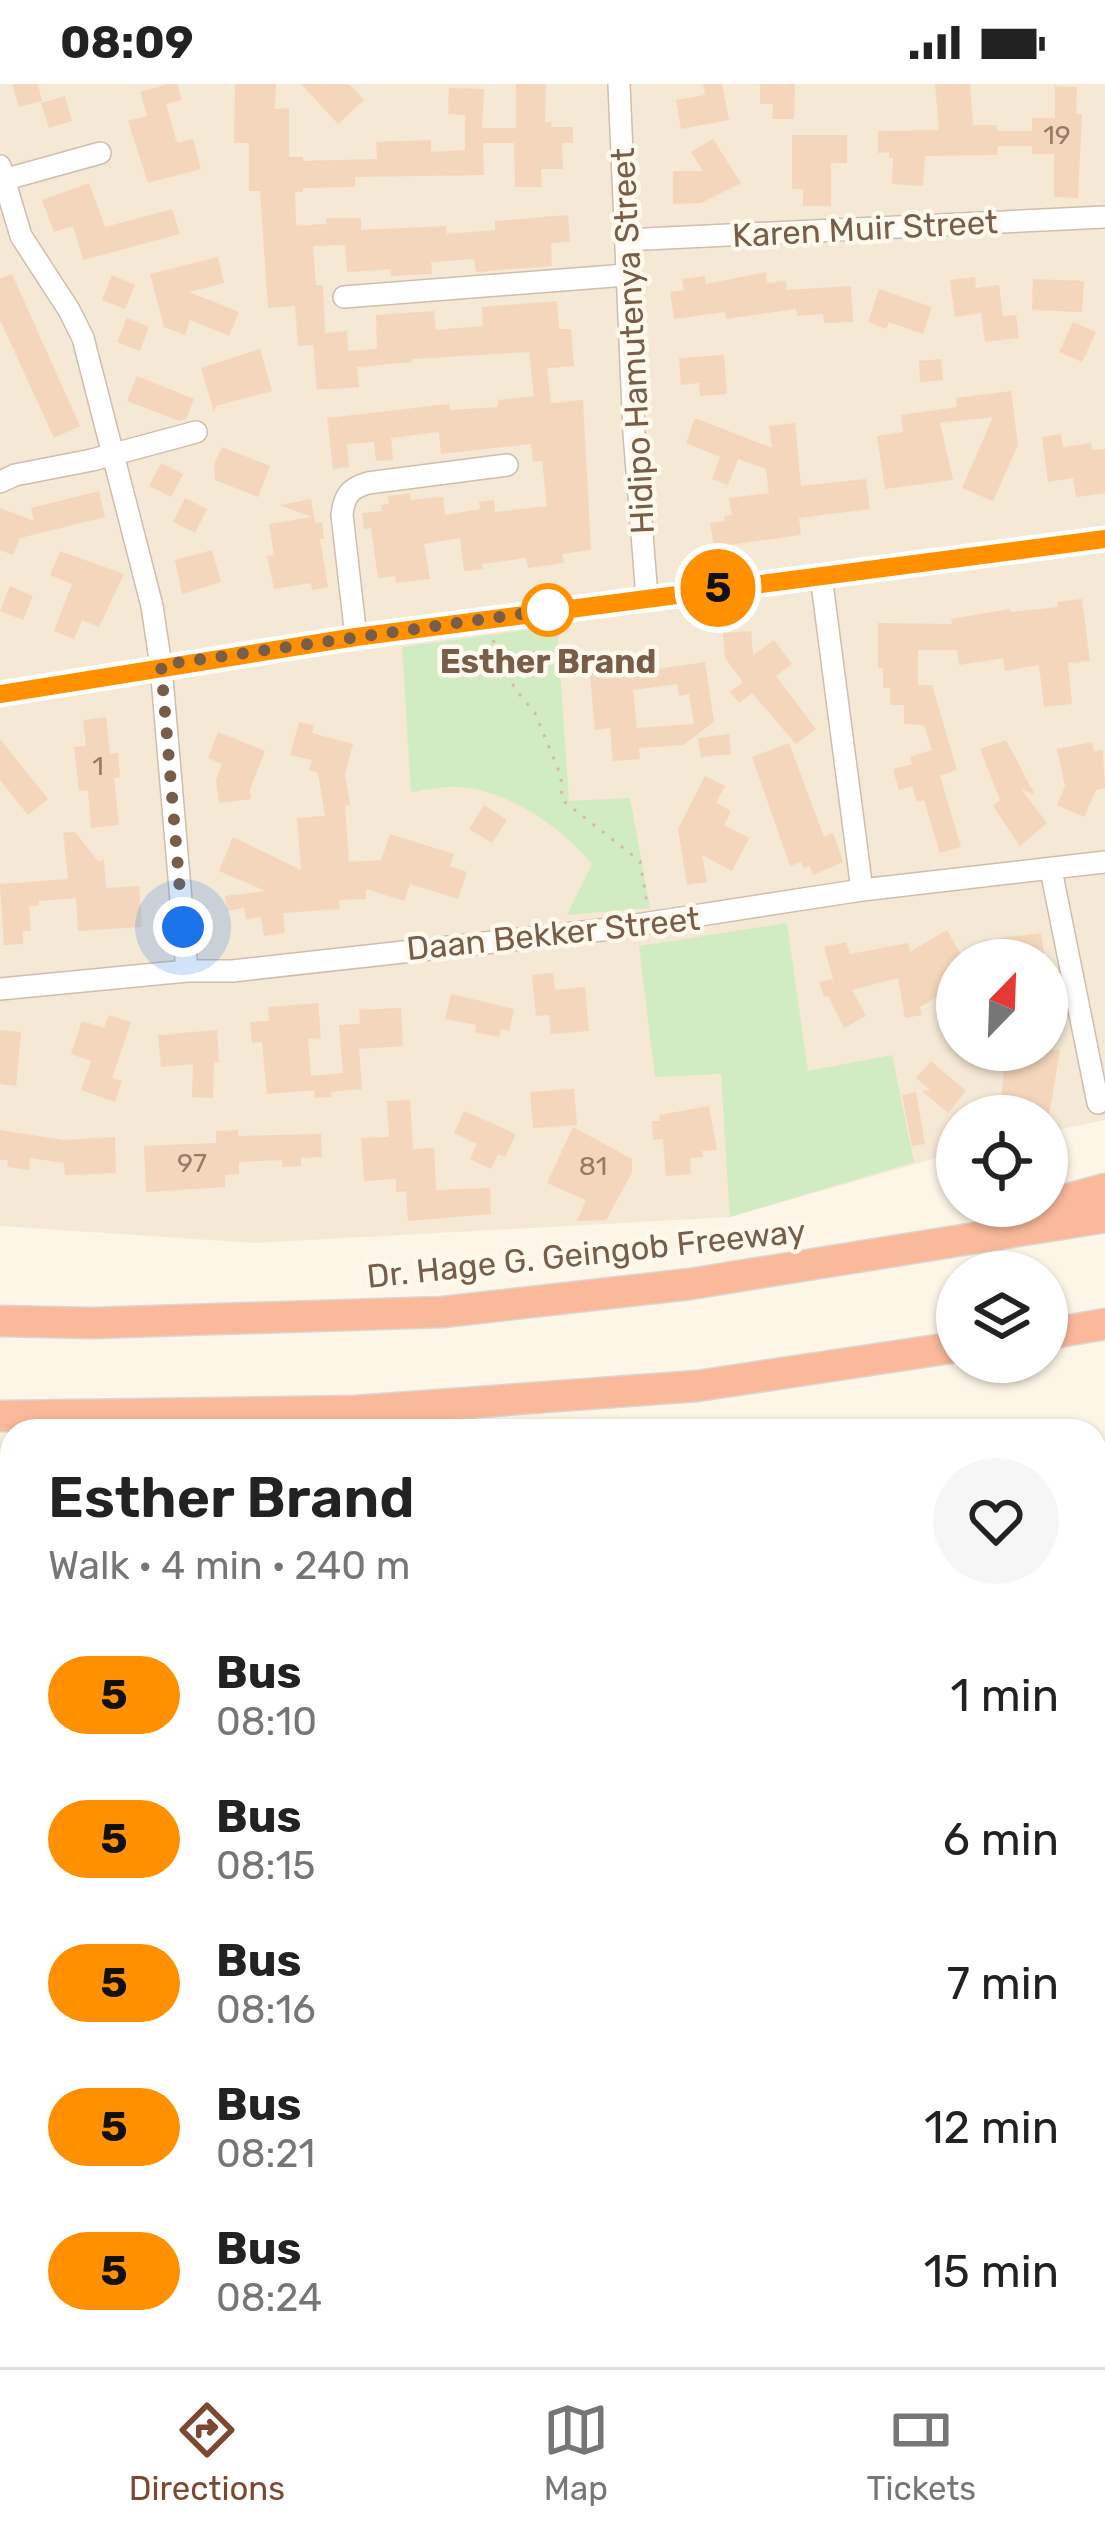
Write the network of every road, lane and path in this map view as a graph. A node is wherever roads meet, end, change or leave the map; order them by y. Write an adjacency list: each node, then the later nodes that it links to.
1 (619, 84): 5 (street, Hidipo Hamutenya Street)
2 (100, 153): 3 (street)
3 (2, 173): 9 (street)
4 (1105, 217): 5 (street, Karen Muir Street)
5 (625, 240): 6 (street, Hidipo Hamutenya Street)
6 (626, 274): 7 (street); 14 (street, Hidipo Hamutenya Street)
7 (344, 297)
8 (196, 432): 9 (street)
9 (110, 453): 11 (street); 17 (street)
10 (507, 465): 16 (street)
11 (0, 482)
12 (1105, 539): 13 (street)
13 (821, 576): 14 (street); 21 (street)
14 (646, 597): 15 (street)
15 (485, 619): 16 (street); 22 (path)
16 (356, 637): 17 (street)
17 (161, 665): 18 (street); 23 (street)
18 (0, 694)
19 (1105, 862): 20 (street, Daan Bekker Street)
20 (1051, 870): 21 (street, Daan Bekker Street); 25 (street)
21 (862, 890): 23 (street, Daan Bekker Street)
22 (649, 912)
23 (187, 971): 24 (street, Daan Bekker Street)
24 (0, 989)
25 (1098, 1103)
26 (1105, 1189): 27 (highway)
27 (1068, 1200)
28 (1105, 1217): 30 (highway, Dr. Hage G. Geingob Freeway)
29 (973, 1227): 30 (highway)
30 (873, 1256): 31 (highway, Dr. Hage G. Geingob Freeway)
31 (0, 1321)
32 (1105, 1324): 33 (highway)
33 (1068, 1330)
34 (936, 1350): 35 (highway)
35 (0, 1416)

